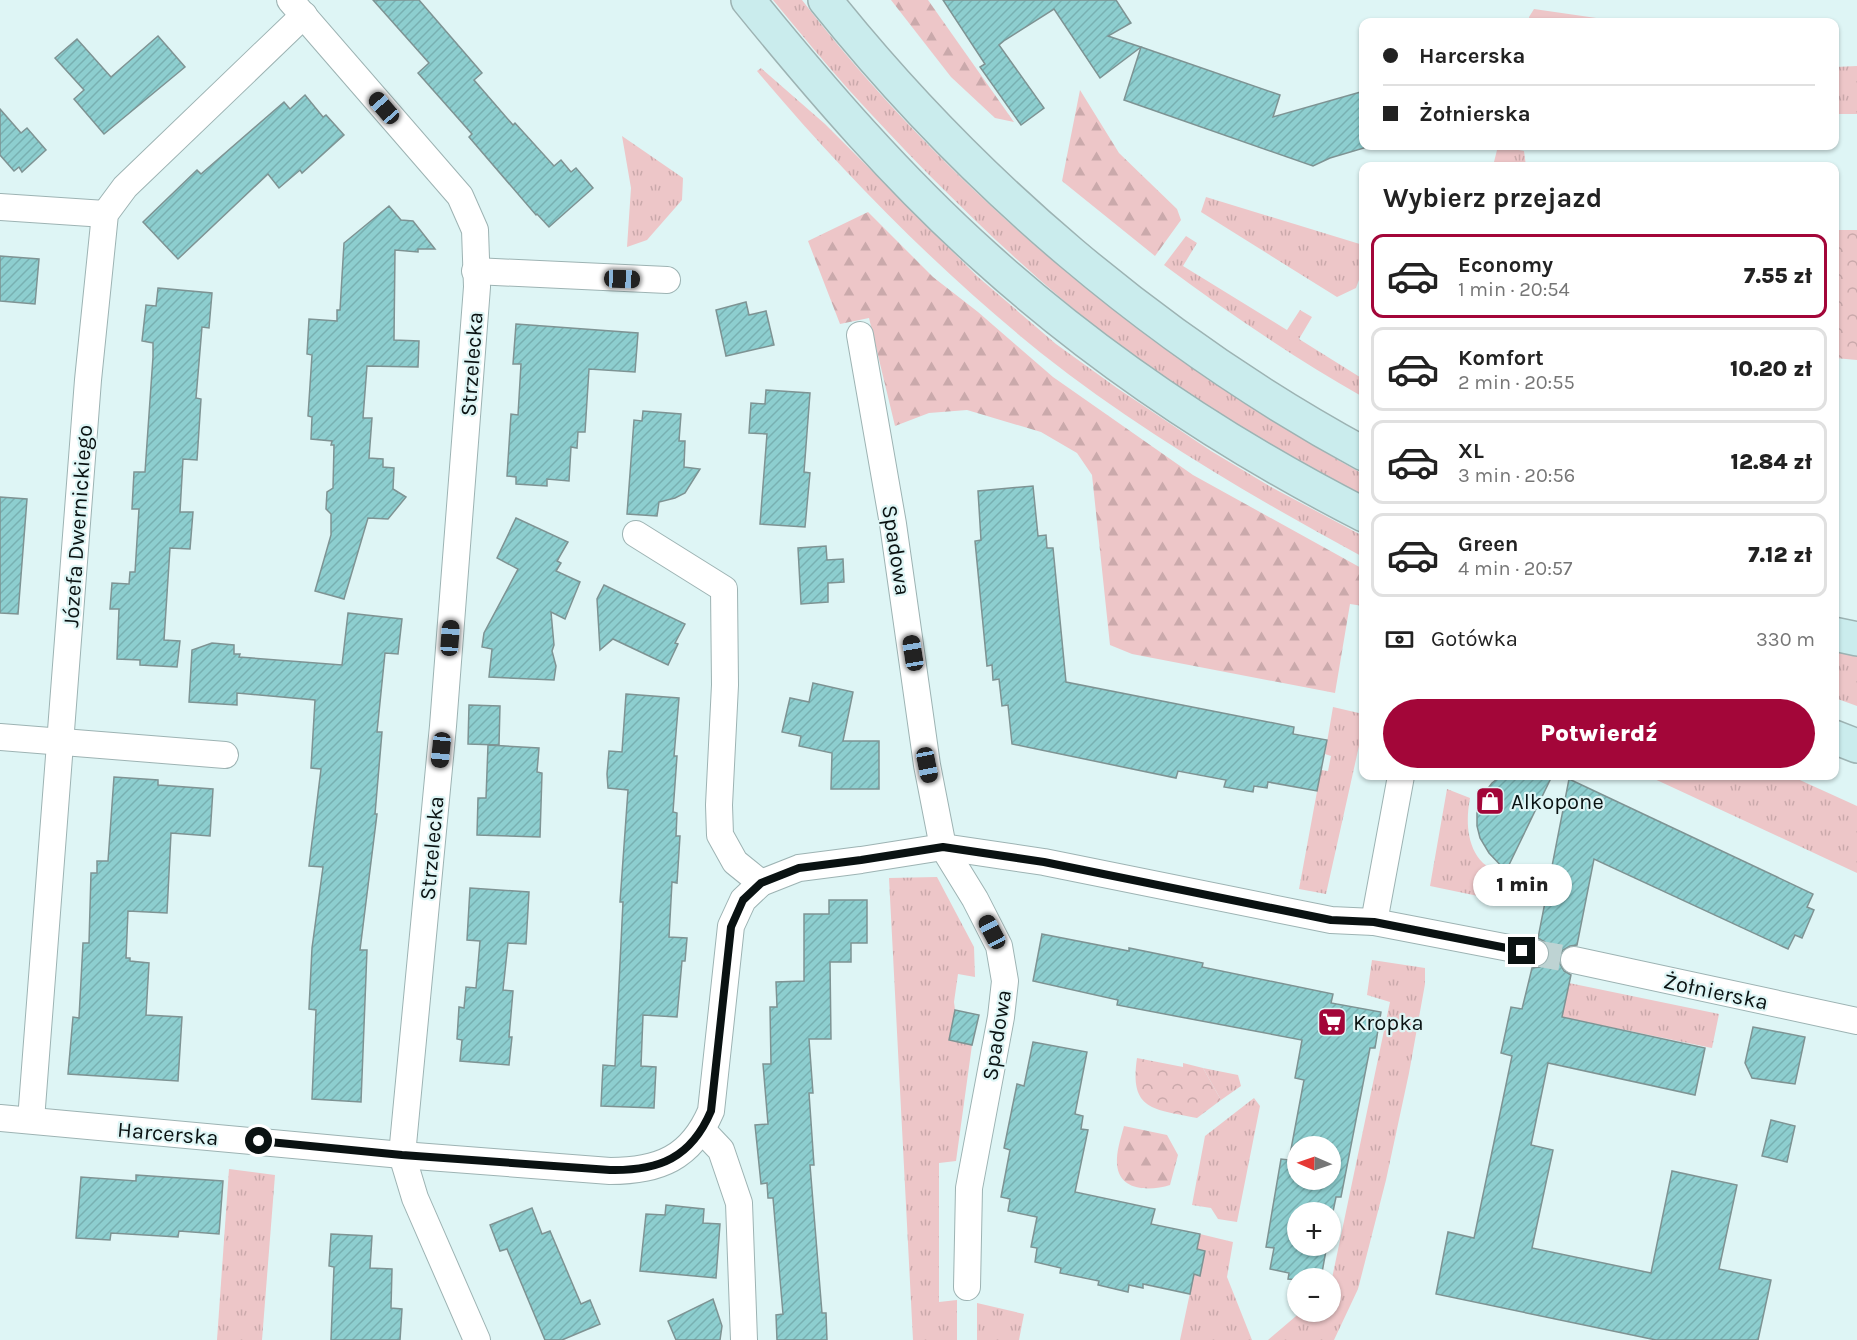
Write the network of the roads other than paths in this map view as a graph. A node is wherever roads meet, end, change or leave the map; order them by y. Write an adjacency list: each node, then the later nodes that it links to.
1 (748, 0): 10 (main road)
2 (825, 0): 9 (main road)
3 (297, 7): 5 (street); 6 (street, Strzelecka)
4 (0, 207): 5 (street)
5 (105, 214): 16 (street, Józefa Dwernickiego)
6 (475, 271): 7 (street); 29 (street, Strzelecka)
7 (667, 280)
8 (860, 335): 20 (street, Spadowa)
9 (1359, 451)
10 (1359, 512)
11 (636, 534): 21 (street)
12 (1839, 635): 13 (main road)
13 (1857, 639)
14 (0, 737): 16 (street)
15 (1839, 739): 17 (main road)
16 (60, 742): 18 (street); 27 (street, Józefa Dwernickiego)
17 (1857, 746)
18 (225, 755)
19 (1400, 780): 22 (street)
20 (943, 847): 21 (street, Harcerska); 22 (street); 30 (street, Spadowa)
21 (761, 883): 28 (street, Harcerska)
22 (1374, 922): 23 (street)
23 (1535, 953)
24 (1574, 960): 25 (street, Żołnierska)
25 (1857, 1021)
26 (0, 1118): 27 (street, Harcerska)
27 (31, 1120): 29 (street, Harcerska)
28 (703, 1131): 29 (street, Harcerska); 32 (street)
29 (402, 1155): 31 (street, Strzelecka)
30 (967, 1287)
31 (477, 1340)
32 (744, 1340)

